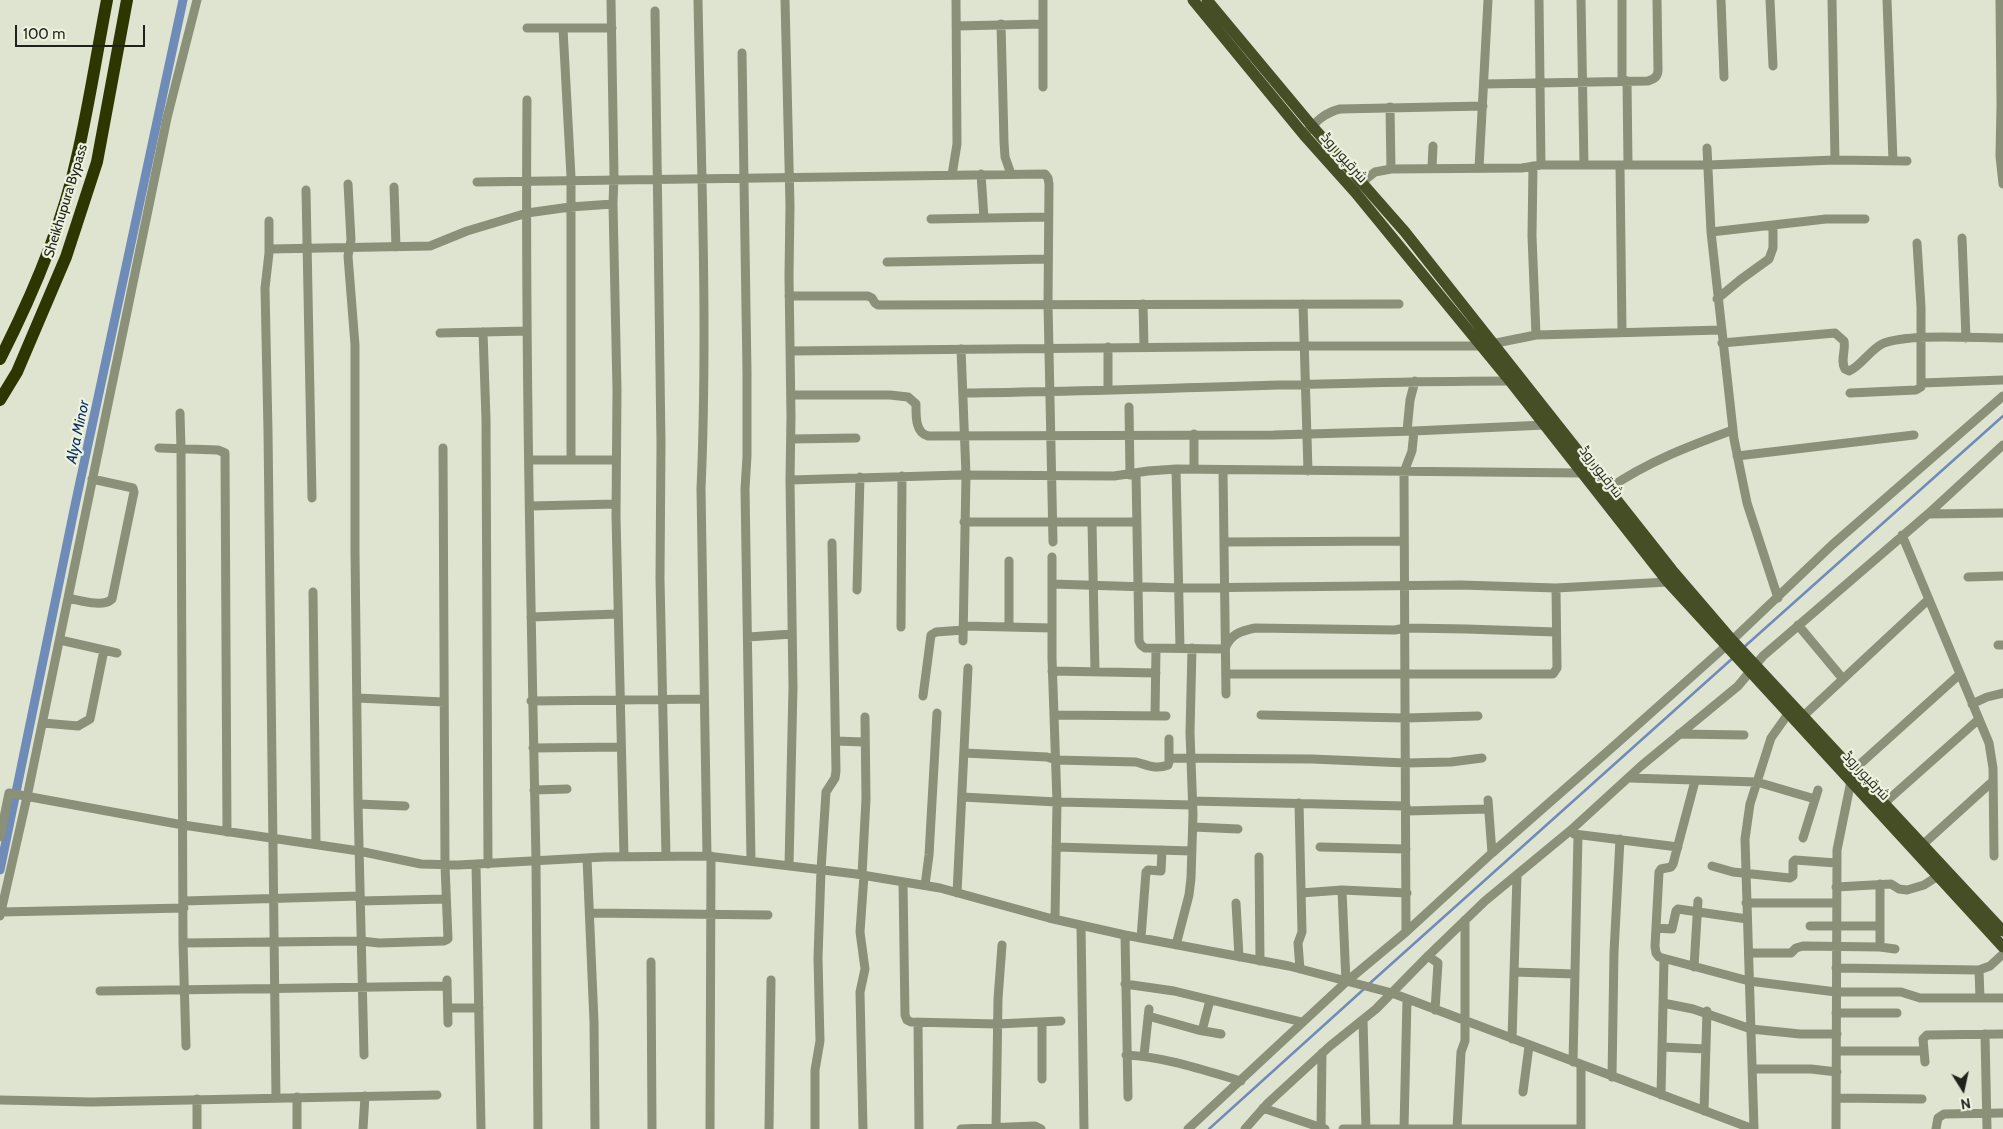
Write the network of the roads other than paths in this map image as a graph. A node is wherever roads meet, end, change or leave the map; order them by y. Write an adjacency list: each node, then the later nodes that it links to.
1 (106, 0): 113 (highway, Sheikhupura Bypass)
2 (127, 0): 125 (highway, Sheikhupura Bypass)
3 (197, 0): 158 (street)
4 (611, 0): 28 (street)
5 (698, 0): 59 (street)
6 (785, 0): 58 (street)
7 (956, 0): 26 (street)
8 (1043, 0): 25 (street)
9 (1193, 0): 42 (main road, شرقپور روڈ)
10 (1207, 0): 41 (main road, شرقپور روڈ)
11 (1488, 0): 36 (street)
12 (1539, 0): 35 (street)
13 (1581, 0): 34 (street)
14 (1622, 0): 33 (street)
15 (1657, 0): 33 (street)
16 (1721, 0): 32 (street)
17 (1770, 0): 31 (street)
18 (1832, 0): 45 (street)
19 (1887, 0): 46 (street)
20 (1995, 0): 22 (street)
21 (2000, 0): 22 (street)
22 (2000, 10): 68 (street)
23 (655, 11): 62 (street)
24 (1001, 24): 25 (street); 26 (street); 56 (street)
25 (1043, 24): 37 (street)
26 (956, 26): 57 (street)
27 (527, 28): 29 (street)
28 (612, 28): 29 (street); 61 (street)
29 (563, 29): 63 (street)
30 (742, 53): 60 (street)
31 (1773, 66)
32 (1724, 77)
33 (1625, 80): 34 (street); 49 (street)
34 (1583, 82): 35 (street); 48 (street)
35 (1540, 83): 36 (street); 51 (street)
36 (1484, 84): 39 (street)
37 (1044, 87)
38 (527, 100): 65 (street)
39 (1483, 106): 40 (street); 53 (street)
40 (1390, 107): 41 (street); 54 (street)
41 (1312, 126): 42 (street); 66 (main road, شرقپور روڈ)
42 (1304, 135): 107 (main road, شرقپور روڈ)
43 (1432, 146): 52 (street)
44 (1707, 148): 50 (street)
45 (1835, 160): 46 (street); 50 (street)
46 (1893, 161): 47 (street)
47 (1907, 162)
48 (1584, 165): 49 (street); 51 (street)
49 (1624, 165): 50 (street); 98 (street)
50 (1708, 165): 80 (street)
51 (1537, 166): 53 (street); 100 (street)
52 (1432, 168): 53 (street); 54 (street)
53 (1479, 168)
54 (1391, 169): 66 (street)
55 (981, 174): 56 (street); 57 (street); 75 (street)
56 (1011, 174): 74 (street)
57 (952, 175): 58 (street)
58 (789, 178): 60 (street); 89 (street)
59 (701, 179): 60 (street); 62 (street); 226 (street)
60 (743, 179): 202 (street)
61 (614, 180): 62 (street); 63 (street); 71 (street)
62 (657, 180): 227 (street)
63 (571, 181): 65 (street); 72 (street)
64 (477, 182): 65 (street)
65 (526, 182): 73 (street)
66 (1361, 183): 104 (main road, شرقپور روڈ)
67 (348, 184): 86 (street)
68 (2003, 184)
69 (394, 187): 83 (street)
70 (306, 190): 85 (street)
71 (613, 204): 72 (street); 146 (street)
72 (570, 207): 73 (street); 145 (street)
73 (527, 213): 83 (street); 96 (street)
74 (1048, 216): 75 (street); 87 (street)
75 (984, 218): 76 (street)
76 (931, 219)
77 (1865, 219): 79 (street)
78 (269, 221): 84 (street)
79 (1773, 225): 80 (street); 90 (street)
80 (1711, 232): 90 (street)
81 (1962, 238): 102 (street)
82 (1917, 243): 101 (street)
83 (396, 247): 86 (street)
84 (269, 248): 85 (street); 277 (street)
85 (308, 248): 86 (street); 161 (street)
86 (350, 248): 224 (street)
87 (1048, 258): 88 (street); 91 (street)
88 (887, 262)
89 (789, 296): 91 (street); 112 (street)
90 (1717, 299): 95 (street)
91 (1048, 304): 92 (street); 110 (street)
92 (1144, 304): 93 (street); 109 (street)
93 (1303, 304): 94 (street); 106 (street)
94 (1399, 304)
95 (1721, 330): 98 (street); 105 (street)
96 (527, 331): 97 (street); 144 (street)
97 (483, 332): 99 (street); 301 (street)
98 (1622, 332): 100 (street)
99 (440, 333)
100 (1536, 335): 104 (street)
101 (1921, 338): 102 (street); 105 (street); 117 (street)
102 (1966, 338): 103 (street)
103 (2003, 338)
104 (1493, 343): 107 (street); 160 (main road, شرقپور روڈ)
105 (1722, 343): 129 (street)
106 (1305, 346): 107 (street); 109 (street); 118 (street)
107 (1481, 346): 116 (main road, شرقپور روڈ)
108 (1108, 347): 109 (street); 110 (street); 119 (street)
109 (1144, 347)
110 (1050, 348): 111 (street); 120 (street)
111 (961, 349): 112 (street); 121 (street)
112 (790, 351): 123 (street)
113 (0, 360)
114 (2003, 380): 117 (street)
115 (1415, 381): 116 (street); 118 (street); 130 (street)
116 (1510, 381): 128 (main road, شرقپور روڈ)
117 (1922, 383): 122 (street)
118 (1306, 384): 119 (street); 132 (street)
119 (1108, 389): 120 (street)
120 (1050, 392): 121 (street); 136 (street)
121 (963, 393): 135 (street)
122 (1850, 393)
123 (791, 395): 135 (street); 138 (street)
124 (2003, 396): 190 (street)
125 (0, 400)
126 (1129, 407): 133 (street)
127 (180, 414): 142 (street)
128 (1545, 424): 130 (street); 152 (main road, شرقپور روڈ)
129 (1733, 430): 143 (street); 160 (street)
130 (1410, 431): 132 (street); 151 (street)
131 (1194, 434): 132 (street); 133 (street); 148 (street)
132 (1308, 434): 150 (street)
133 (1130, 435): 136 (street); 153 (street)
134 (1914, 435): 143 (street)
135 (964, 436): 136 (street); 154 (street)
136 (1051, 436): 156 (street)
137 (856, 438): 138 (street)
138 (791, 439): 159 (street)
139 (2003, 445): 165 (street)
140 (159, 448): 142 (street)
141 (442, 448): 229 (street)
142 (181, 449): 271 (street); 274 (street)
143 (1737, 456): 190 (street)
144 (530, 460): 145 (street); 163 (street)
145 (571, 460): 146 (street)
146 (616, 460): 162 (street)
147 (1176, 469): 148 (street); 153 (street); 185 (street)
148 (1194, 469): 149 (street)
149 (1224, 470): 150 (street); 173 (street)
150 (1308, 471): 151 (street)
151 (1404, 472): 152 (street); 171 (street)
152 (1582, 473): 179 (main road, شرقپور روڈ)
153 (1133, 474): 156 (street); 169 (street)
154 (966, 475): 155 (street); 156 (street); 166 (street)
155 (902, 476): 157 (street); 195 (street)
156 (1051, 476): 167 (street)
157 (860, 477): 159 (street); 187 (street)
158 (92, 479): 189 (street); 189 (street)
159 (790, 480): 201 (street)
160 (1608, 489): 205 (main road, شرقپور روڈ)
161 (312, 498)
162 (616, 504): 163 (street); 192 (street)
163 (530, 506): 193 (street)
164 (2003, 513): 165 (street)
165 (1928, 514): 170 (street)
166 (964, 522): 167 (street); 197 (street)
167 (1052, 522): 168 (street); 172 (street)
168 (1092, 522): 169 (street); 182 (street)
169 (1137, 522): 183 (street)
170 (1902, 536): 191 (street); 194 (street)
171 (1404, 541): 173 (street); 181 (street)
172 (1053, 542)
173 (1225, 542): 184 (street)
174 (832, 544): 245 (street)
175 (1052, 557): 180 (street)
176 (1009, 561): 196 (street)
177 (2003, 576): 178 (street)
178 (1968, 577)
179 (1668, 582): 186 (street); 205 (main road, شرقپور روڈ)
180 (1052, 584): 182 (street); 198 (street)
181 (1404, 585): 184 (street); 186 (street); 199 (street)
182 (1094, 586): 183 (street); 215 (street)
183 (1138, 586): 185 (street); 206 (street)
184 (1225, 586): 185 (street); 209 (street)
185 (1179, 588): 207 (street)
186 (1556, 588): 200 (street)
187 (857, 590)
188 (313, 592): 280 (street)
189 (68, 598): 203 (street)
190 (1778, 598): 205 (street)
191 (1929, 599): 219 (street); 220 (street)
192 (618, 614): 193 (street); 225 (street)
193 (531, 617): 228 (street)
194 (1798, 625): 212 (street); 220 (street)
195 (901, 627)
196 (1009, 627): 197 (street); 198 (street)
197 (963, 628): 204 (street); 223 (street)
198 (1052, 628): 214 (street)
199 (1405, 628): 200 (street); 209 (street); 217 (street)
200 (1556, 632): 217 (street)
201 (792, 634): 202 (street); 302 (street)
202 (748, 637): 296 (street)
203 (60, 640): 210 (street); 241 (street)
204 (963, 641)
205 (1732, 647): 212 (main road, شرقپور روڈ); 289 (street)
206 (1156, 648): 207 (street); 216 (street)
207 (1180, 648): 208 (street)
208 (1192, 648): 209 (street); 251 (street)
209 (1225, 649): 218 (street)
210 (104, 650): 211 (street); 241 (street)
211 (117, 652)
212 (1752, 667): 238 (main road, شرقپور روڈ); 242 (street)
213 (968, 668): 249 (street)
214 (1052, 671): 215 (street); 232 (street)
215 (1095, 672): 216 (street)
216 (1156, 673): 234 (street)
217 (1405, 673): 218 (street); 239 (street)
218 (1227, 674): 222 (street)
219 (1960, 674): 230 (street); 255 (street)
220 (1843, 679): 238 (street)
221 (2003, 693): 230 (street)
222 (1226, 694)
223 (923, 696)
224 (357, 698): 229 (street); 267 (street)
225 (619, 699): 227 (street); 228 (street); 247 (street)
226 (704, 699): 227 (street); 292 (street)
227 (662, 700): 291 (street)
228 (531, 701): 248 (street)
229 (444, 702): 299 (street)
230 (1972, 704): 240 (street)
231 (937, 713): 311 (street)
232 (1054, 715): 234 (street); 253 (street)
233 (1261, 715): 239 (street)
234 (1155, 716): 235 (street)
235 (1166, 716)
236 (1478, 716): 239 (street)
237 (864, 717): 246 (street)
238 (1796, 717): 255 (main road, شرقپور روڈ); 259 (street)
239 (1405, 718): 254 (street)
240 (1979, 719): 258 (street); 269 (street)
241 (43, 723): 262 (street)
242 (1679, 734): 243 (street); 256 (street)
243 (1744, 735)
244 (1169, 738): 250 (street)
245 (836, 741): 246 (street); 304 (street)
246 (864, 742): 306 (street)
247 (621, 747): 248 (street); 290 (street)
248 (533, 748): 261 (street)
249 (964, 754): 253 (street); 263 (street)
250 (1169, 758): 251 (street); 253 (street)
251 (1191, 758): 254 (street); 265 (street)
252 (1482, 758): 254 (street)
253 (1056, 760): 264 (street)
254 (1406, 763): 270 (street)
255 (1850, 776): 269 (main road, شرقپور روڈ); 298 (street)
256 (1630, 778): 257 (street); 275 (street)
257 (1695, 781): 259 (street); 281 (street)
258 (1993, 781): 285 (street); 293 (street)
259 (1757, 782): 278 (street); 305 (street)
260 (567, 789): 261 (street)
261 (534, 790): 297 (street)
262 (27, 797): 271 (street); 276 (street); 327 (street)
263 (962, 797): 264 (street); 314 (street)
264 (1057, 802): 265 (street); 282 (street)
265 (1192, 803): 266 (street); 272 (street)
266 (1299, 803): 270 (street); 315 (street)
267 (358, 804): 268 (street); 287 (street)
268 (405, 806)
269 (1881, 807): 285 (main road, شرقپور روڈ)
270 (1406, 808): 284 (street); 289 (street)
271 (183, 825): 274 (street); 324 (street)
272 (1193, 827): 273 (street); 288 (street)
273 (1238, 829)
274 (227, 832): 277 (street)
275 (1574, 833): 279 (street); 307 (street); 363 (street)
276 (0, 837)
277 (273, 838): 280 (street); 318 (street)
278 (1803, 838)
279 (1620, 839): 281 (street); 414 (street)
280 (316, 844): 287 (street)
281 (1678, 846): 337 (street)
282 (1056, 847): 286 (street); 330 (street)
283 (1320, 847): 284 (street)
284 (1406, 849): 316 (street)
285 (1919, 849): 308 (main road, شرقپور روڈ); 338 (main road, شرقپور روڈ)
286 (1162, 850): 288 (street); 341 (street)
287 (359, 851): 299 (street); 317 (street)
288 (1192, 851): 346 (street)
289 (1492, 853): 339 (street)
290 (624, 856): 291 (street); 295 (street)
291 (666, 856): 292 (street)
292 (709, 856): 296 (street); 328 (street)
293 (1994, 856)
294 (1259, 857): 356 (street)
295 (587, 858): 297 (street); 326 (street)
296 (751, 861): 302 (street)
297 (536, 862): 301 (street); 438 (street)
298 (1836, 863): 305 (street); 312 (street)
299 (445, 864): 300 (street); 319 (street)
300 (476, 864): 301 (street); 380 (street)
301 (488, 864)
302 (789, 866): 304 (street)
303 (1712, 866): 305 (street)
304 (820, 870): 306 (street); 443 (street)
305 (1746, 873): 322 (street)
306 (863, 875): 309 (street); 444 (street)
307 (1517, 875): 332 (street); 362 (street)
308 (1938, 876): 310 (street); 349 (main road, شرقپور روڈ)
309 (903, 882): 311 (street); 388 (street)
310 (1880, 884): 312 (street); 336 (street)
311 (925, 885): 314 (street)
312 (1836, 887): 323 (street)
313 (1342, 890): 315 (street); 316 (street); 366 (street)
314 (957, 892): 330 (street)
315 (1301, 893): 360 (street)
316 (1407, 893): 339 (street)
317 (360, 898): 318 (street); 319 (street); 342 (street)
318 (274, 899): 324 (street); 343 (street)
319 (446, 899): 342 (street)
320 (1698, 901): 325 (street)
321 (1236, 903): 354 (street)
322 (1746, 903): 323 (street); 331 (street)
323 (1836, 903): 335 (street)
324 (184, 905): 327 (street); 344 (street)
325 (1697, 911): 331 (street); 337 (street); 358 (street)
326 (590, 913): 328 (street); 439 (street)
327 (0, 914)
328 (711, 914): 329 (street); 441 (street)
329 (768, 915)
330 (1055, 919): 333 (street)
331 (1747, 919): 351 (street)
332 (1465, 920): 353 (street); 387 (street)
333 (1081, 925): 340 (street); 448 (street)
334 (1810, 926): 335 (street)
335 (1836, 926): 336 (street); 347 (street)
336 (1880, 926): 348 (street)
337 (1656, 928): 355 (street)
338 (2003, 931)
339 (1406, 932): 366 (street)
340 (1124, 935): 341 (street); 367 (street)
341 (1141, 938): 346 (street)
342 (361, 940): 343 (street); 368 (street)
343 (274, 942): 344 (street); 369 (street)
344 (183, 943): 370 (street)
345 (1002, 945): 392 (street)
346 (1176, 945): 354 (street)
347 (1836, 947): 348 (street); 351 (street); 359 (street)
348 (1880, 947): 350 (street)
349 (2003, 947)
350 (1895, 949)
351 (1749, 953): 365 (street)
352 (2003, 954): 361 (street)
353 (1428, 956): 373 (street); 381 (street)
354 (1240, 957): 356 (street)
355 (1664, 960): 358 (street); 378 (street)
356 (1260, 961): 360 (street)
357 (651, 962): 440 (street)
358 (1694, 967): 365 (street)
359 (1836, 968): 361 (street); 372 (street)
360 (1300, 970): 366 (street)
361 (1979, 970): 374 (street)
362 (1514, 972): 363 (street); 399 (street)
363 (1575, 974): 411 (street)
364 (771, 980): 442 (street)
365 (1749, 981): 372 (street); 393 (street)
366 (1346, 982): 373 (street); 390 (street)
367 (1125, 984): 377 (street); 407 (street)
368 (362, 988): 369 (street); 379 (street); 408 (street)
369 (275, 989): 370 (street); 423 (street)
370 (185, 990): 371 (street); 400 (street)
371 (100, 991)
372 (1836, 992): 374 (street); 383 (street)
373 (1389, 993): 376 (street); 385 (street)
374 (1980, 998): 375 (street)
375 (2003, 998)
376 (1407, 999): 381 (street); 454 (street)
377 (1210, 1000): 390 (street); 394 (street)
378 (1663, 1002): 382 (street); 402 (street)
379 (448, 1008): 380 (street); 391 (street)
380 (479, 1008): 437 (street)
381 (1435, 1010): 387 (street)
382 (1707, 1013): 393 (street); 403 (street)
383 (1836, 1013): 384 (street); 396 (street)
384 (1897, 1013)
385 (1363, 1020): 406 (street); 453 (street)
386 (1061, 1021): 389 (street)
387 (1464, 1021): 399 (street); 433 (street)
388 (918, 1022): 392 (street); 445 (street)
389 (1042, 1022): 392 (street); 415 (street)
390 (1302, 1022): 416 (street)
391 (448, 1023)
392 (997, 1024): 432 (street)
393 (1751, 1028): 396 (street); 412 (street)
394 (1202, 1031): 395 (street); 409 (street)
395 (1221, 1034)
396 (1837, 1034): 404 (street)
397 (1985, 1034): 398 (street); 405 (street); 430 (street)
398 (2003, 1034)
399 (1512, 1039): 401 (street)
400 (186, 1046)
401 (1529, 1046): 411 (street); 417 (street)
402 (1662, 1047): 403 (street); 419 (street)
403 (1706, 1049): 429 (street)
404 (1837, 1051): 405 (street); 413 (street)
405 (1924, 1051): 410 (street)
406 (1322, 1053): 428 (street); 451 (street)
407 (1126, 1054): 409 (street); 422 (street)
408 (364, 1055)
409 (1144, 1056): 416 (street)
410 (1925, 1062)
411 (1577, 1064): 414 (street); 458 (street)
412 (1752, 1069): 413 (street); 459 (street)
413 (1837, 1072): 424 (street)
414 (1612, 1077): 419 (street)
415 (1042, 1079)
416 (1241, 1081): 449 (street)
417 (1523, 1092)
418 (437, 1095): 420 (street)
419 (1661, 1095): 429 (street)
420 (365, 1096): 421 (street); 436 (street)
421 (297, 1097): 423 (street); 435 (street)
422 (1128, 1097)
423 (276, 1098): 427 (street)
424 (1837, 1098): 425 (street); 460 (street)
425 (1922, 1099)
426 (0, 1100): 427 (street)
427 (197, 1100): 434 (street)
428 (1263, 1108): 450 (street); 451 (street)
429 (1704, 1111): 459 (street)
430 (1987, 1113): 431 (street); 461 (street); 462 (street)
431 (2003, 1113)
432 (996, 1128): 446 (street); 447 (street)
433 (1457, 1128): 455 (street); 456 (street)
434 (197, 1129)
435 (297, 1129)
436 (363, 1129)
437 (481, 1129)
438 (538, 1129)
439 (595, 1129)
440 (652, 1129)
441 (710, 1129)
442 (769, 1129)
443 (815, 1129)
444 (863, 1129)
445 (919, 1129)
446 (961, 1129)
447 (1041, 1129)
448 (1084, 1129)
449 (1188, 1129)
450 (1245, 1129)
451 (1322, 1129)
452 (1343, 1129): 453 (street)
453 (1366, 1129): 454 (street)
454 (1404, 1129): 455 (street)
455 (1441, 1129)
456 (1474, 1129): 457 (street)
457 (1526, 1129): 458 (street)
458 (1582, 1129)
459 (1754, 1129)
460 (1836, 1129)
461 (1936, 1129)
462 (1987, 1129)

